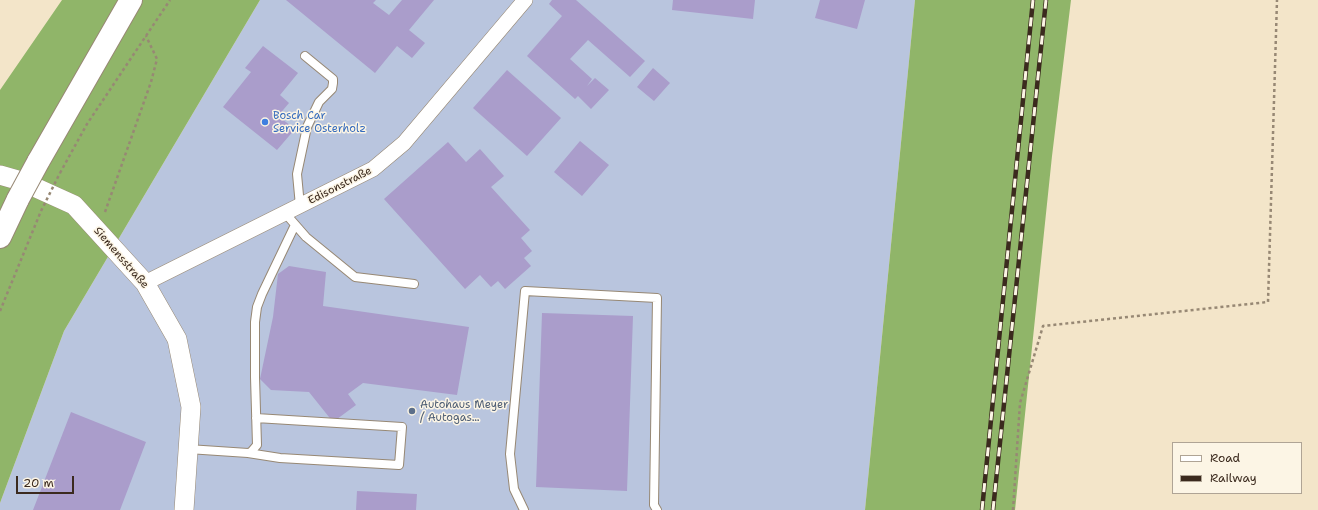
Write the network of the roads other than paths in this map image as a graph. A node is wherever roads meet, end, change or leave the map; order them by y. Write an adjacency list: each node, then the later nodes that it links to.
1 (131, 0): 8 (main road, bridge)
2 (525, 0): 5 (street, Edisonstraße)
3 (305, 56): 5 (lane)
4 (0, 175): 9 (street, Siemensstraße)
5 (300, 206): 6 (street, Edisonstraße)
6 (285, 213): 7 (lane); 9 (street, Edisonstraße)
7 (296, 225): 10 (lane); 11 (lane)
8 (0, 237)
9 (145, 283): 12 (street, Siemensstraße)
10 (414, 284)
11 (256, 418): 13 (lane); 13 (lane)
12 (188, 449): 13 (lane); 14 (street, Siemensstraße)
13 (248, 453)
14 (184, 510)
15 (524, 510): 16 (lane)
16 (656, 510)

